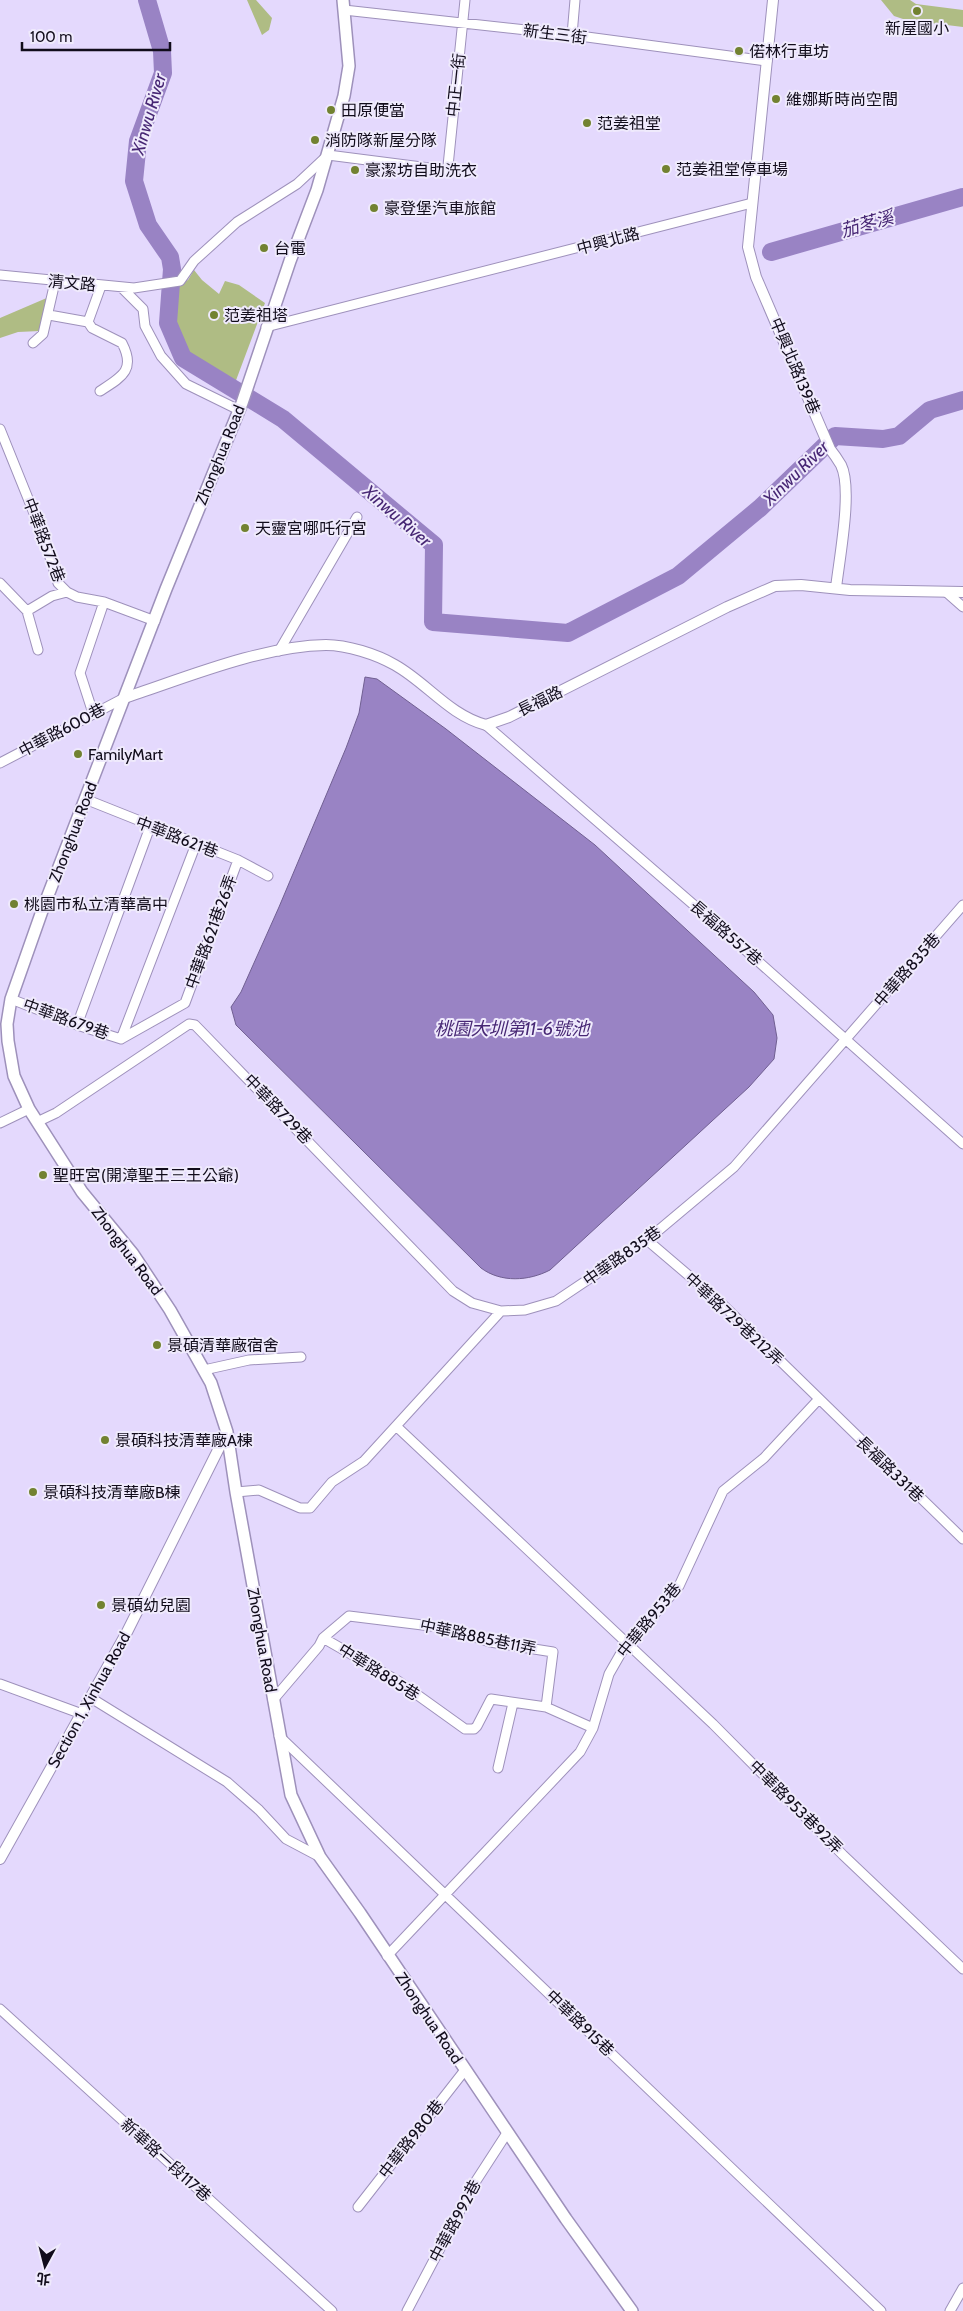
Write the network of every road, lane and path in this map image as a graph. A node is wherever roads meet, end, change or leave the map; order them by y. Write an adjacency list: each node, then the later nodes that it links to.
1 (465, 0): 5 (street, 中正一街)
2 (575, 0): 6 (street)
3 (773, 0): 7 (street)
4 (343, 5): 5 (street, 新生三街); 8 (main road, Zhonghua Road)
5 (463, 24): 6 (street, 新生三街); 8 (street, 中正一街)
6 (572, 35): 7 (street, 新生三街)
7 (767, 61): 9 (street)
8 (328, 155): 13 (street, 清文路); 16 (main road, Zhonghua Road)
9 (752, 203): 16 (street, 中興北路); 23 (street, 中興北路139巷)
10 (0, 275): 11 (street, 清文路)
11 (56, 282): 12 (street, 清文路); 14 (street)
12 (101, 286): 13 (street, 清文路); 15 (street)
13 (122, 287): 19 (street)
14 (49, 315): 15 (street); 17 (street)
15 (88, 322): 18 (street)
16 (266, 327): 19 (main road, Zhonghua Road)
17 (33, 343)
18 (100, 391)
19 (240, 406): 30 (main road, Zhonghua Road)
20 (0, 429): 24 (street, 中華路572巷)
21 (357, 517): 32 (street)
22 (0, 583): 29 (street)
23 (836, 588): 25 (street, 長福路); 35 (street, 長福路)
24 (67, 592): 27 (street, 中華路572巷); 29 (street)
25 (946, 592): 26 (street, 長福路); 28 (street)
26 (963, 592)
27 (104, 602): 30 (street, 中華路572巷); 34 (street)
28 (963, 607)
29 (28, 611): 31 (street)
30 (154, 621): 33 (main road, Zhonghua Road)
31 (38, 650)
32 (279, 651): 33 (street); 35 (street)
33 (124, 698): 34 (street, 中華路600巷); 37 (main road, Zhonghua Road)
34 (93, 712): 36 (street, 中華路600巷)
35 (486, 725): 46 (street, 長福路557巷)
36 (0, 763)
37 (85, 799): 38 (street, 中華路621巷); 43 (main road, Zhonghua Road)
38 (150, 827): 39 (street, 中華路621巷); 44 (street)
39 (196, 844): 40 (street, 中華路621巷); 45 (street)
40 (238, 860): 41 (street, 中華路621巷); 45 (street, 中華路621巷26弄)
41 (268, 876)
42 (963, 905): 46 (street, 中華路835巷)
43 (11, 999): 44 (street, 中華路679巷); 47 (main road, Zhonghua Road)
44 (77, 1025): 45 (street, 中華路679巷)
45 (121, 1039)
46 (845, 1040): 50 (street, 長福路557巷); 51 (street, 中華路835巷)
47 (29, 1109): 48 (main road, Zhonghua Road); 49 (street)
48 (37, 1122): 52 (street, 中華路729巷); 54 (main road, Zhonghua Road)
49 (0, 1123)
50 (963, 1144)
51 (647, 1240): 52 (street, 中華路835巷); 55 (street, 中華路729巷212弄)
52 (501, 1310): 56 (street)
53 (301, 1357): 54 (street)
54 (204, 1370): 57 (main road, Zhonghua Road)
55 (818, 1400): 59 (street, 長福路331巷); 61 (street, 中華路953巷)
56 (396, 1426): 58 (street); 61 (street, 中華路953巷92弄)
57 (228, 1432): 58 (main road, Zhonghua Road); 63 (street, Section 1, Xinhua Road)
58 (236, 1492): 64 (main road, Zhonghua Road)
59 (963, 1539)
60 (323, 1638): 64 (street, 中華路885巷); 65 (street, 中華路885巷); 66 (street, 中華路885巷11弄)
61 (628, 1645): 68 (street, 中華路953巷); 75 (street, 中華路953巷92弄)
62 (0, 1684): 67 (street)
63 (91, 1698): 67 (street, Section 1, Xinhua Road); 71 (street)
64 (273, 1700): 69 (main road, Zhonghua Road)
65 (513, 1702): 66 (street); 70 (street)
66 (546, 1707): 68 (street)
67 (82, 1714): 72 (street, Section 1, Xinhua Road)
68 (593, 1728): 73 (street, 中華路953巷)
69 (279, 1736): 71 (main road, Zhonghua Road); 73 (street, 中華路915巷)
70 (498, 1768)
71 (320, 1857): 74 (main road, Zhonghua Road)
72 (0, 1859)
73 (445, 1894): 74 (street, 中華路953巷); 84 (street, 中華路915巷)
74 (387, 1956): 77 (main road, Zhonghua Road)
75 (963, 1969)
76 (0, 2009): 81 (street, 新華路一段117巷)
77 (464, 2070): 78 (main road, Zhonghua Road); 79 (street, 中華路980巷)
78 (508, 2133): 82 (street, 中華路992巷); 83 (main road, Zhonghua Road)
79 (358, 2207)
80 (963, 2288): 85 (street)
81 (332, 2311)
82 (408, 2311)
83 (632, 2311)
84 (880, 2311)
85 (950, 2311)

